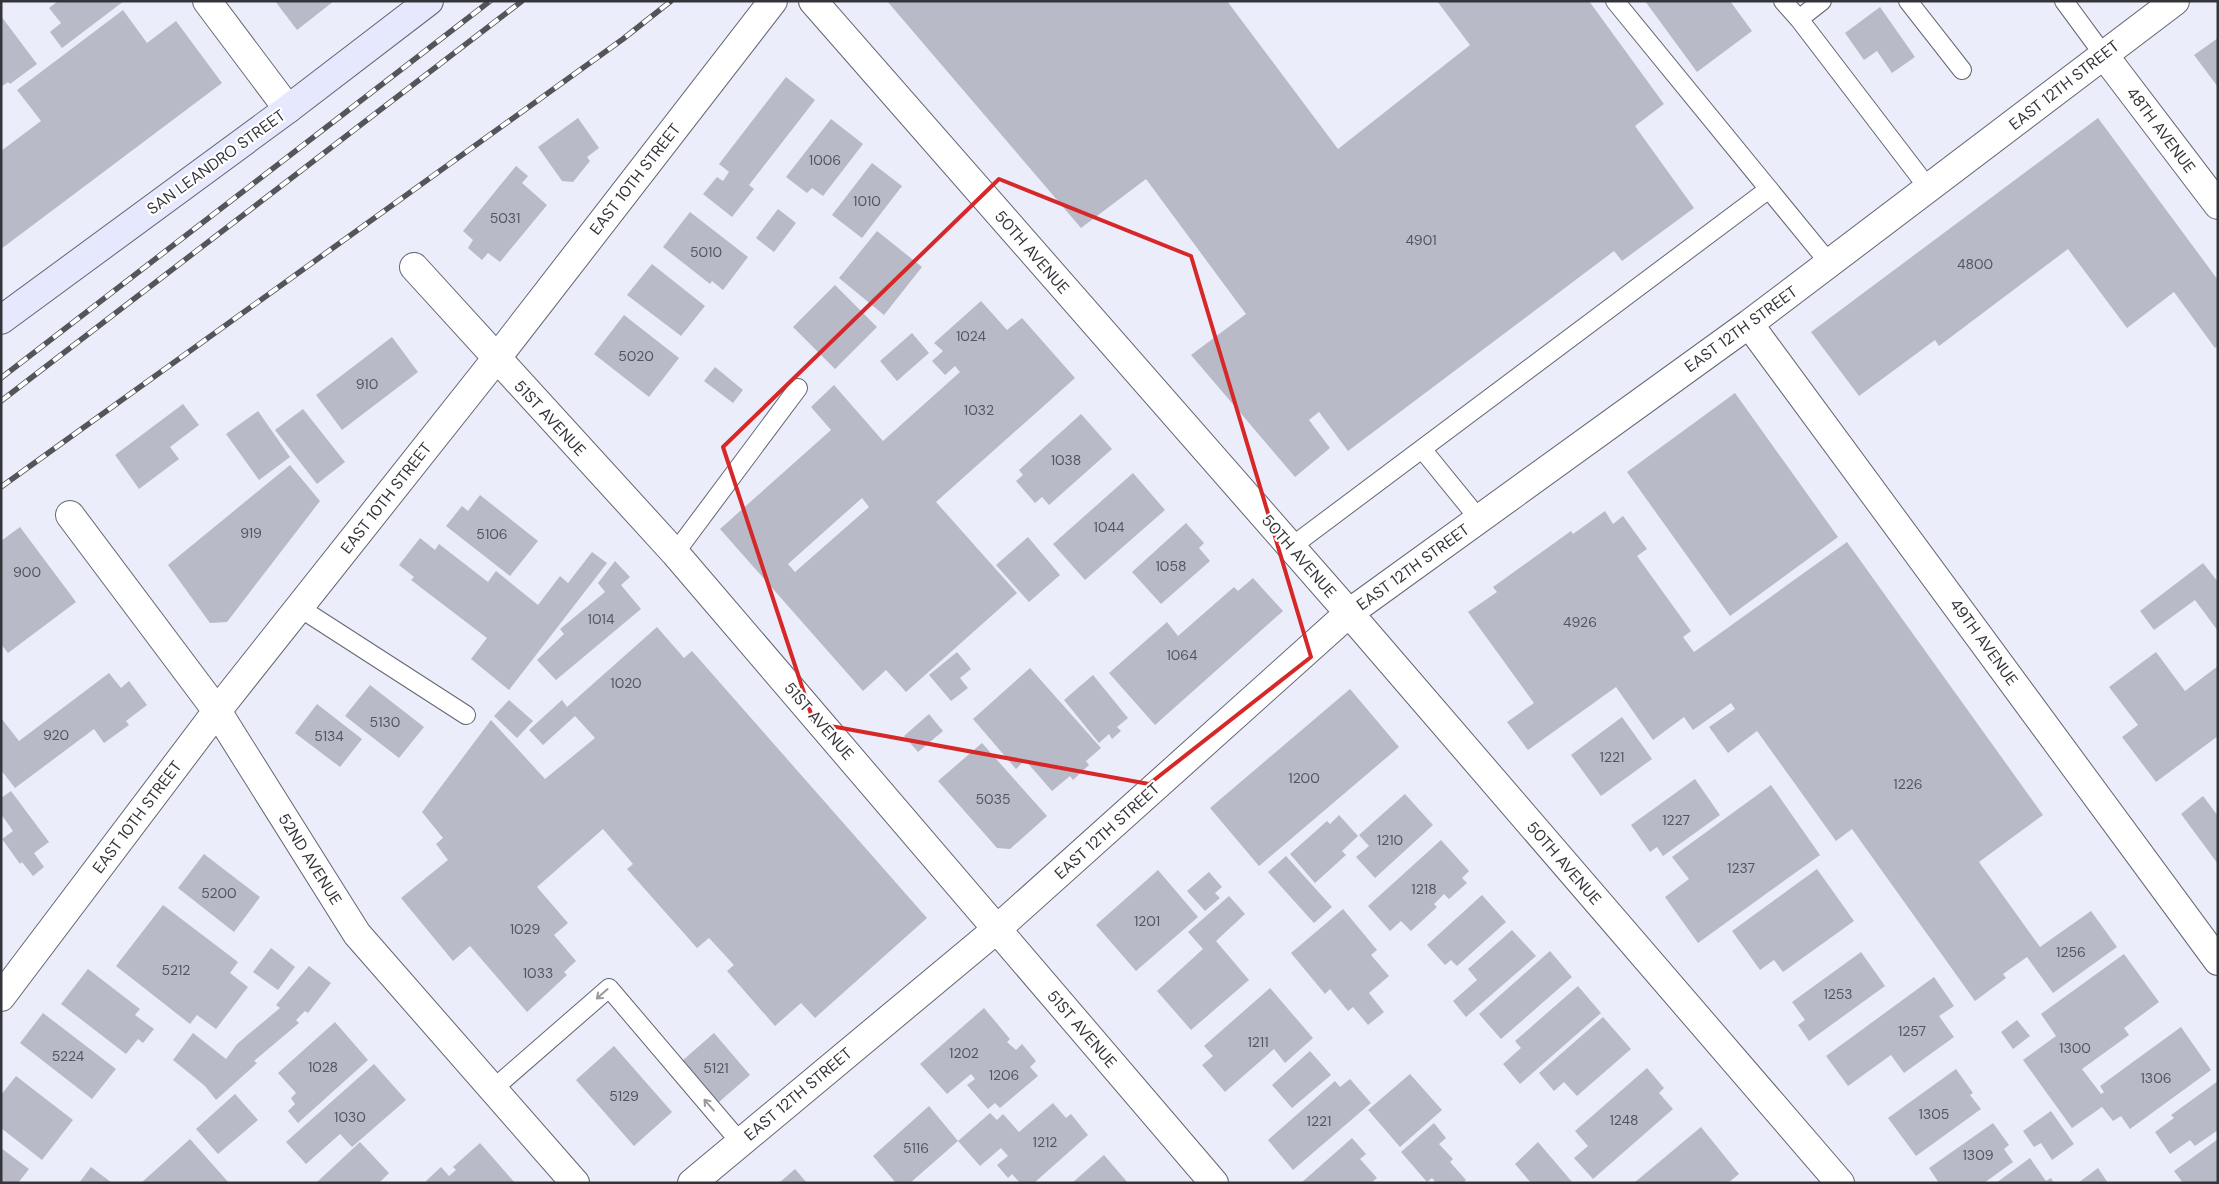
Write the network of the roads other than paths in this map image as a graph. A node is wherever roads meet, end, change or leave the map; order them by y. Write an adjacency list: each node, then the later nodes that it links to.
1 (208, 1): 14 (street)
2 (429, 1): 14 (main road, SAN LEANDRO STREET)
3 (773, 1): 22 (street, EAST 10TH STREET)
4 (813, 1): 27 (street, 50TH AVENUE)
5 (1615, 1): 15 (lane)
6 (1782, 1): 11 (lane)
7 (1822, 1): 11 (lane)
8 (1908, 1): 13 (lane)
9 (2064, 1): 12 (lane)
10 (2175, 1): 12 (street, EAST 12TH STREET)
11 (1798, 20): 16 (lane)
12 (2103, 54): 16 (street, EAST 12TH STREET); 17 (street, 48TH AVENUE)
13 (1962, 70)
14 (288, 109): 20 (main road, SAN LEANDRO STREET)
15 (1768, 189): 18 (lane); 24 (lane)
16 (1928, 189): 18 (street, EAST 12TH STREET)
17 (2218, 205)
18 (1830, 264): 21 (street, EAST 12TH STREET)
19 (414, 267): 22 (street, 51ST AVENUE)
20 (1, 320)
21 (1749, 324): 26 (street, EAST 12TH STREET); 34 (street, 49TH AVENUE)
22 (496, 359): 28 (street, 51ST AVENUE); 29 (street, EAST 10TH STREET)
23 (798, 388): 28 (lane)
24 (1422, 449): 26 (lane); 27 (lane)
25 (70, 514): 31 (street, 52ND AVENUE)
26 (1479, 519): 30 (street, EAST 12TH STREET)
27 (1291, 547): 30 (street, 50TH AVENUE)
28 (675, 553): 33 (street, 51ST AVENUE)
29 (300, 608): 31 (street, EAST 10TH STREET); 32 (lane)
30 (1349, 613): 33 (street, EAST 12TH STREET); 41 (street, 50TH AVENUE)
31 (217, 711): 35 (street, EAST 10TH STREET); 36 (street, 52ND AVENUE)
32 (466, 715)
33 (997, 929): 37 (street, EAST 12TH STREET); 40 (street, 51ST AVENUE)
34 (2218, 961)
35 (1, 996)
36 (493, 1089): 37 (lane, one-way to 36); 38 (street, 52ND AVENUE)
37 (740, 1142): 39 (street, EAST 12TH STREET)
38 (575, 1183)
39 (692, 1183)
40 (1214, 1183)
41 (1840, 1183)

